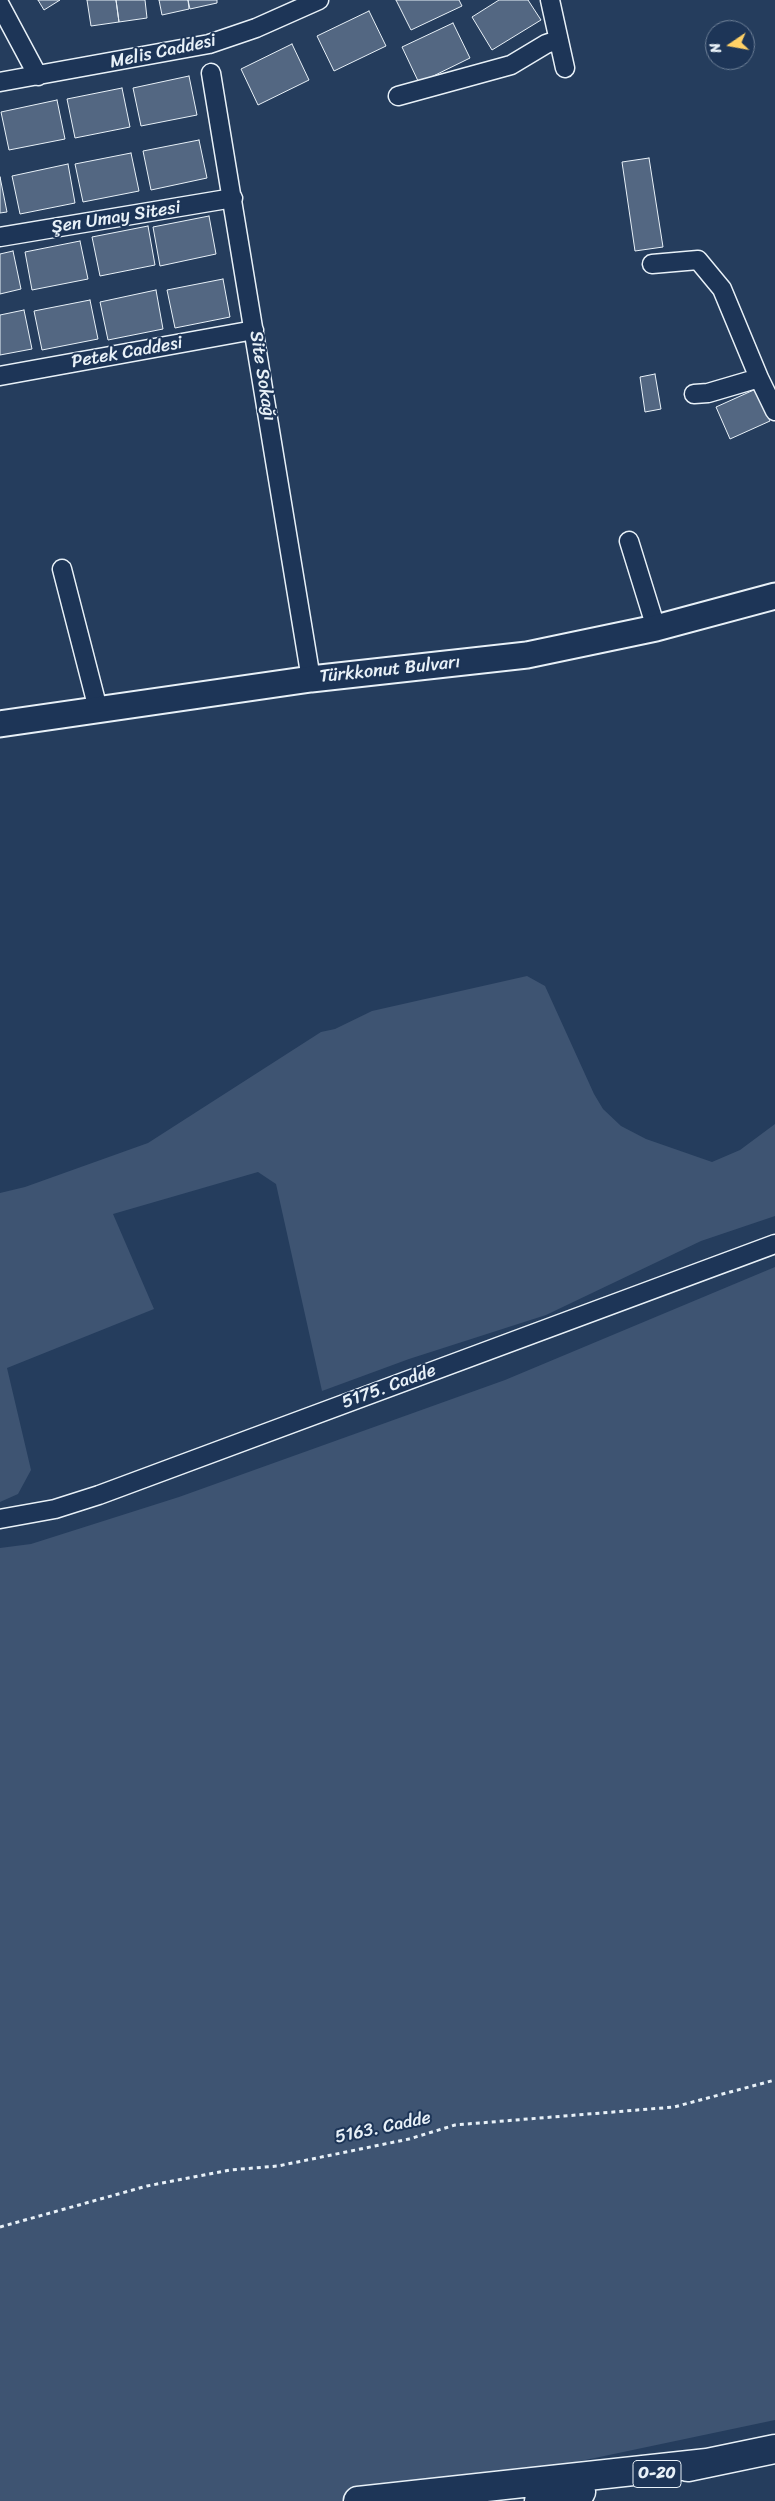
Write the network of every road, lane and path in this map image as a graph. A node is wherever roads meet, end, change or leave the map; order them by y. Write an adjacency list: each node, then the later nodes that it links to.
1 (319, 0): 7 (street, Melis Caddesi)
2 (550, 0): 4 (street)
3 (0, 5): 7 (street)
4 (558, 40): 5 (street); 9 (street)
5 (565, 68)
6 (211, 73): 10 (street, Site Sokağı)
7 (38, 76): 8 (street, Melis Caddesi)
8 (0, 82)
9 (398, 96)
10 (233, 198): 11 (street, Şen Umay Sitesi); 13 (street, Site Sokağı)
11 (0, 237)
12 (652, 264): 15 (street)
13 (254, 330): 14 (street, Petek Caddesi); 22 (street, Site Sokağı)
14 (0, 376)
15 (759, 378): 16 (street); 17 (street)
16 (694, 394)
17 (775, 411)
18 (630, 541): 21 (street)
19 (62, 569): 23 (street)
20 (775, 596): 21 (street, Türkkonut Bulvarı)
21 (656, 628): 22 (street, Türkkonut Bulvarı)
22 (311, 679): 23 (street, Türkkonut Bulvarı)
23 (98, 710): 24 (street, Türkkonut Bulvarı)
24 (0, 724)
25 (775, 1244): 26 (street, 5175. Cadde)
26 (0, 1519)
27 (775, 2080): 28 (path, 5163. Cadde)
28 (0, 2227)
29 (775, 2449): 30 (highway, O-20)
30 (707, 2463): 31 (highway); 32 (highway, O-20)
31 (358, 2501)
32 (539, 2501)

